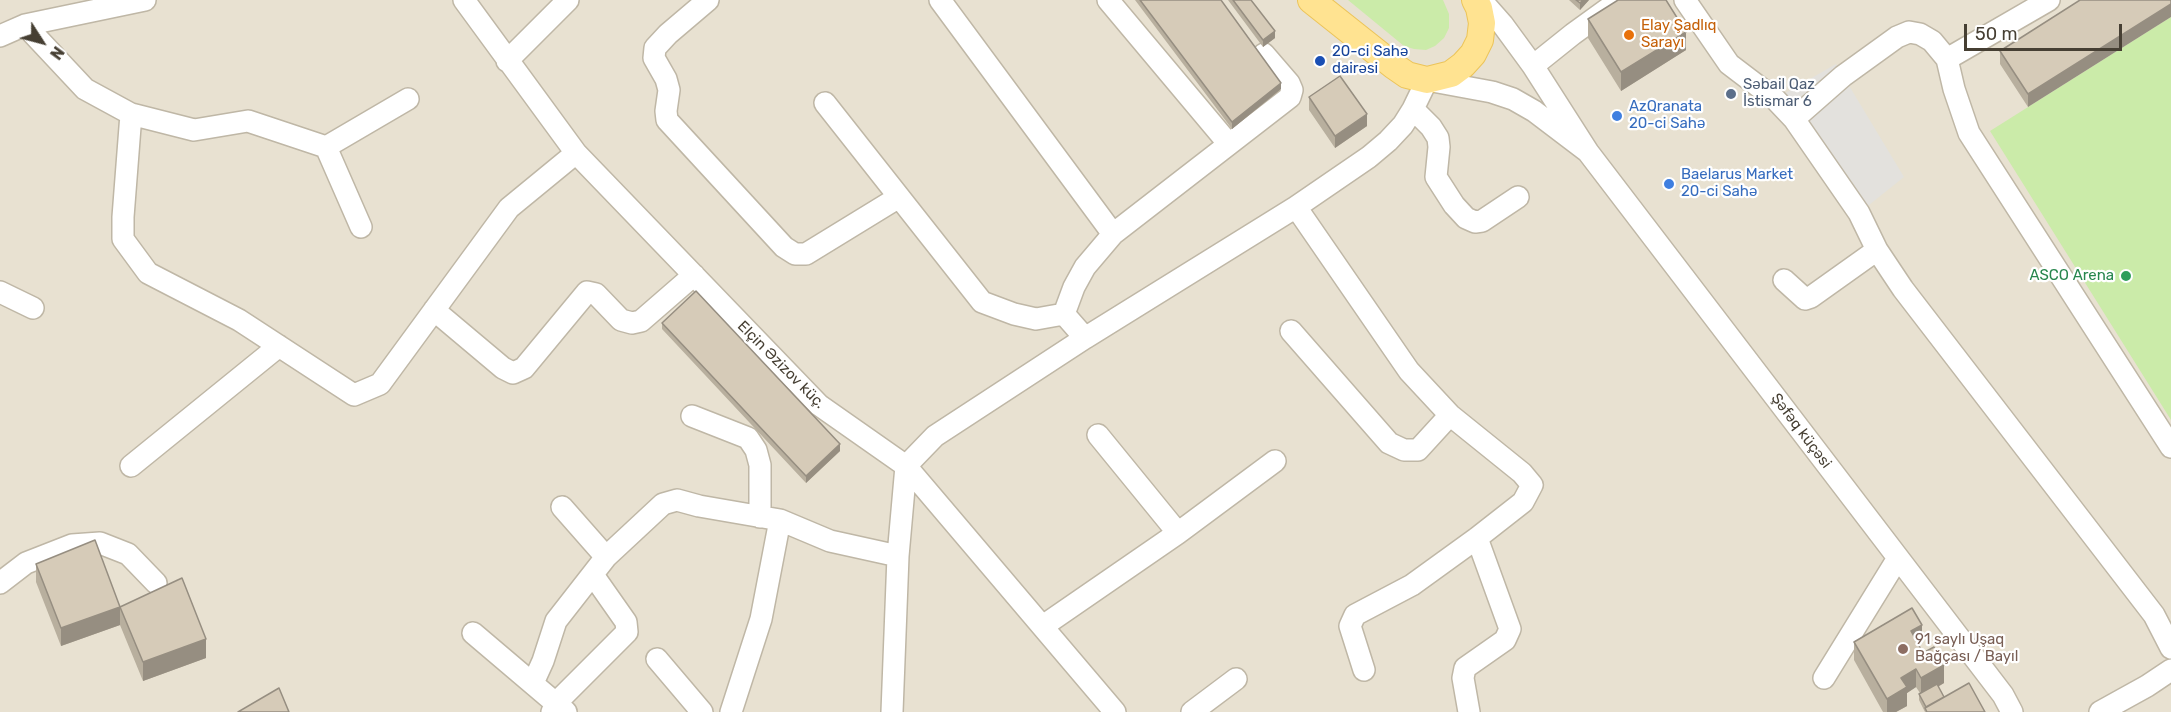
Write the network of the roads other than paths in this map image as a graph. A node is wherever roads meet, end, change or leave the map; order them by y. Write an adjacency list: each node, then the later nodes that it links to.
1 (57, 0): 14 (street)
2 (145, 0): 14 (street)
3 (464, 0): 19 (street, Elçin Əzizov küç.)
4 (567, 0): 19 (street)
5 (708, 0): 31 (street)
6 (940, 0): 35 (street)
7 (1108, 0): 27 (street)
8 (1311, 0): 21 (main road)
9 (1475, 0): 21 (main road)
10 (1481, 0): 20 (street)
11 (1620, 0): 20 (street)
12 (1685, 0): 26 (street)
13 (2049, 0): 18 (street)
14 (72, 16): 15 (street)
15 (25, 25): 16 (street); 25 (street)
16 (0, 36)
17 (1264, 54): 27 (street)
18 (1947, 59): 26 (street); 49 (street)
19 (507, 61): 30 (street, Elçin Əzizov küç.)
20 (1533, 66): 29 (street)
21 (1427, 80): 24 (street); 29 (street)
22 (408, 99): 28 (street)
23 (825, 103): 31 (street)
24 (1413, 109): 32 (street); 33 (street)
25 (131, 114): 28 (street); 45 (street)
26 (1794, 118): 36 (street)
27 (1228, 143): 35 (street)
28 (326, 147): 34 (street)
29 (1588, 152): 59 (street, Şəfəq küçəsi)
30 (576, 153): 37 (street, Elçin Əzizov küç.); 41 (street)
31 (899, 197): 42 (street)
32 (1518, 197)
33 (1296, 207): 44 (street); 46 (street)
34 (362, 227)
35 (1113, 234): 42 (street)
36 (1877, 250): 38 (street); 63 (street)
37 (694, 275): 41 (street); 52 (street, Elçin Əzizov küç.)
38 (1784, 280)
39 (0, 292): 40 (street)
40 (33, 308)
41 (434, 310): 45 (street)
42 (1064, 314): 44 (street)
43 (1291, 331): 46 (street)
44 (1085, 339): 52 (street)
45 (279, 346): 51 (street)
46 (1450, 415): 56 (street)
47 (692, 416): 54 (street)
48 (1098, 435): 55 (street)
49 (2171, 447)
50 (1275, 461): 55 (street)
51 (131, 466)
52 (906, 466): 57 (street); 64 (street, Elçin Əzizov küç.)
53 (562, 507): 58 (street)
54 (770, 519): 57 (street); 58 (street); 75 (street)
55 (1178, 533): 64 (street)
56 (1478, 538): 68 (street); 79 (street)
57 (898, 556): 76 (street)
58 (606, 557): 60 (street)
59 (1898, 558): 70 (street); 80 (street, Şəfəq küçəsi)
60 (593, 575): 72 (street); 73 (street)
61 (0, 582): 62 (street)
62 (156, 583)
63 (2162, 612): 66 (street)
64 (1043, 626): 77 (street, Elçin Əzizov küç.)
65 (473, 633): 72 (street)
66 (2171, 648)
67 (657, 659): 74 (street)
68 (1364, 670)
69 (2171, 670): 81 (street)
70 (1824, 678)
71 (1236, 679): 78 (street)
72 (533, 683): 73 (street)
73 (558, 709)
74 (702, 712)
75 (731, 712)
76 (892, 712)
77 (1115, 712)
78 (1192, 712)
79 (1469, 712)
80 (2012, 712)
81 (2100, 712)

